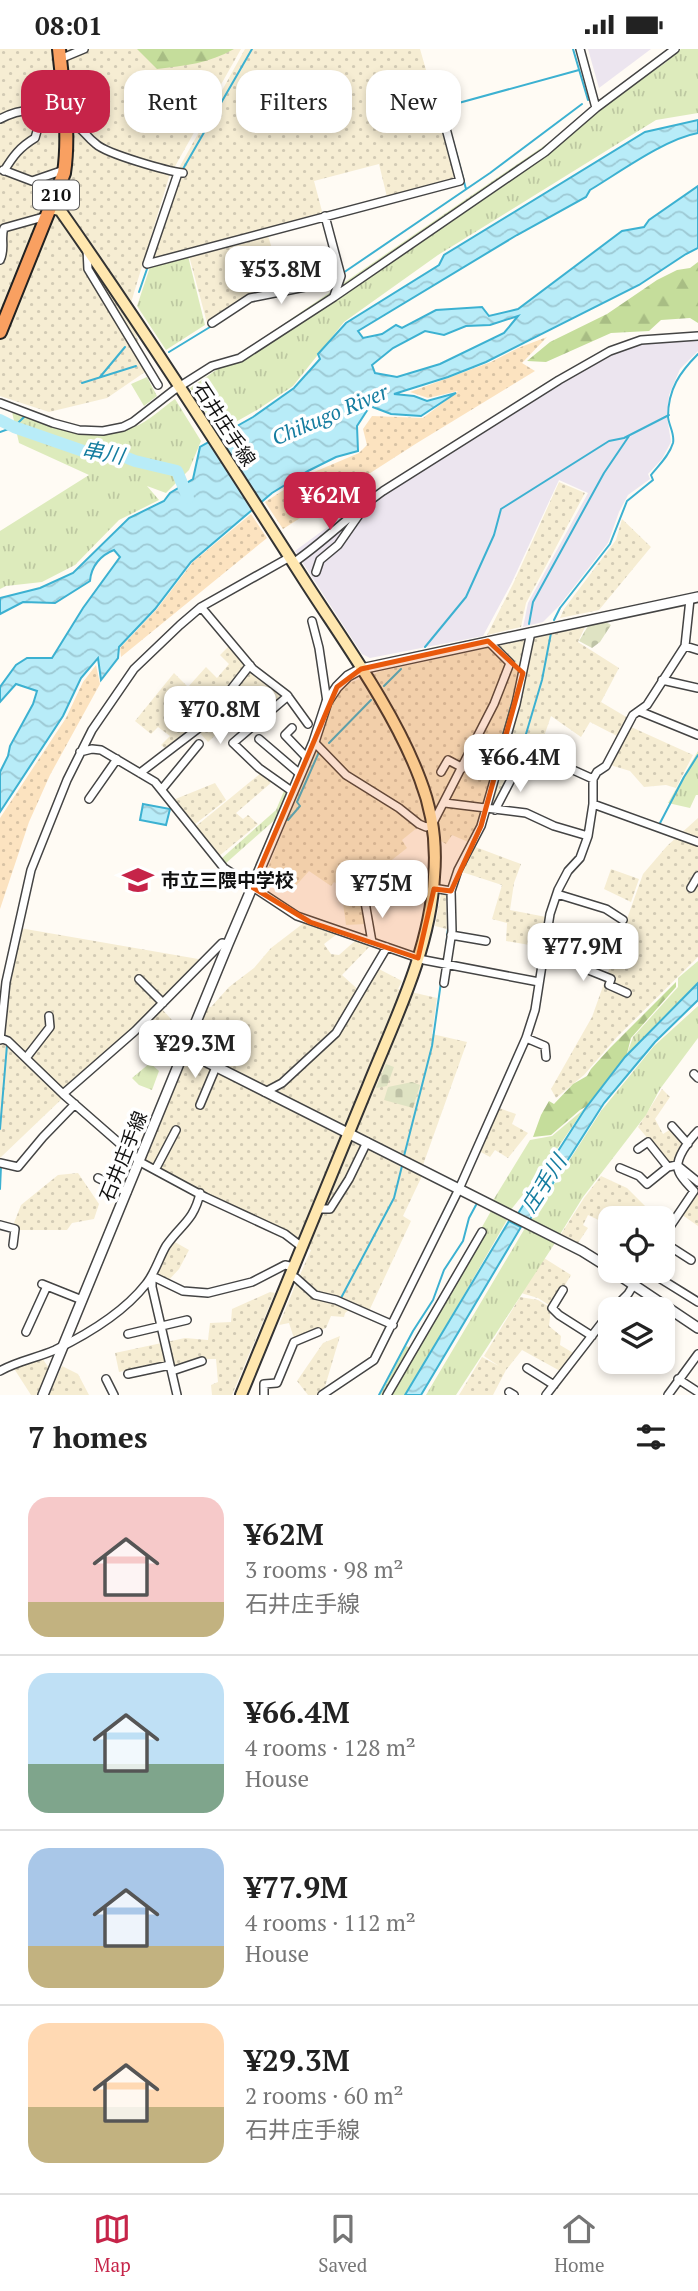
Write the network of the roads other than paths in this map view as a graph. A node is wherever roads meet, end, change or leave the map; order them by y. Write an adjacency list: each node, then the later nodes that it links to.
1 (84, 49): 4 (street)
2 (580, 49): 5 (street)
3 (675, 49): 5 (street)
4 (60, 54)
5 (596, 108): 20 (street)
6 (21, 111): 7 (street)
7 (0, 119)
8 (36, 133): 13 (street)
9 (66, 133): 12 (highway, 210)
10 (86, 133): 15 (street)
11 (447, 133): 15 (street)
12 (65, 169): 13 (street); 14 (highway, 210)
13 (2, 170)
14 (49, 212): 16 (street); 17 (main road, 石井庄手線); 22 (highway, 210)
15 (325, 216): 19 (street)
16 (1, 230): 18 (street)
17 (86, 249): 24 (street); 25 (main road, 石井庄手線)
18 (0, 260)
19 (341, 274): 20 (street); 21 (street)
20 (334, 297): 25 (street)
21 (212, 323)
22 (0, 332)
23 (698, 336): 27 (street)
24 (158, 385)
25 (182, 391): 26 (street); 28 (main road, 石井庄手線)
26 (0, 403)
27 (367, 502): 28 (street); 29 (street)
28 (290, 557): 31 (street); 41 (main road, 石井庄手線)
29 (316, 572)
30 (694, 598): 32 (street); 35 (street)
31 (201, 607): 40 (street); 54 (street)
32 (689, 613): 33 (street); 37 (street)
33 (698, 615)
34 (312, 621): 46 (street)
35 (531, 632): 36 (street); 42 (street)
36 (488, 641): 39 (street); 41 (street)
37 (685, 646): 38 (street); 43 (street)
38 (698, 650)
39 (510, 663): 42 (street); 59 (street)
40 (250, 666): 45 (street); 61 (street)
41 (361, 669): 46 (street, 石井庄手線); 71 (main road, 石井庄手線)
42 (521, 669): 69 (street)
43 (662, 680): 44 (street); 47 (street)
44 (698, 688)
45 (288, 695): 48 (street); 65 (street)
46 (327, 702): 52 (street, 石井庄手線)
47 (639, 711): 50 (street); 63 (street)
48 (308, 724)
49 (292, 728): 55 (street)
50 (698, 735)
51 (259, 740): 62 (street)
52 (314, 742): 55 (street, 石井庄手線); 71 (street)
53 (199, 744): 64 (street)
54 (80, 752): 56 (street); 97 (street)
55 (307, 758): 62 (street, 石井庄手線)
56 (117, 759): 61 (street); 66 (street)
57 (519, 764): 70 (street)
58 (562, 765): 63 (street)
59 (463, 768): 60 (street); 67 (street)
60 (442, 772)
61 (140, 773): 64 (street)
62 (300, 774): 65 (street, 石井庄手線)
63 (593, 779): 68 (street)
64 (162, 789): 75 (street)
65 (293, 792): 75 (street, 石井庄手線)
66 (89, 799)
67 (445, 803): 69 (street); 71 (street)
68 (593, 804): 72 (street); 73 (street)
69 (485, 809): 70 (street); 78 (street)
70 (495, 810): 72 (street)
71 (432, 825): 76 (main road, 石井庄手線)
72 (588, 836): 79 (street)
73 (698, 842)
74 (698, 876): 77 (street)
75 (252, 887): 84 (street); 85 (street, 石井庄手線)
76 (433, 888): 78 (street); 88 (main road, 石井庄手線)
77 (691, 888)
78 (451, 891): 82 (street)
79 (557, 894): 81 (street); 87 (street)
80 (365, 902): 84 (street)
81 (623, 920)
82 (451, 935): 83 (street); 89 (street)
83 (486, 941)
84 (373, 943): 86 (street)
85 (228, 944): 94 (street); 98 (street, 石井庄手線)
86 (387, 947): 88 (street); 102 (street)
87 (543, 953): 91 (street); 93 (street)
88 (418, 958): 89 (street); 109 (main road, 石井庄手線)
89 (447, 964): 91 (street); 92 (street)
90 (139, 979): 94 (street)
91 (539, 982): 96 (street)
92 (444, 983)
93 (627, 993)
94 (163, 1003): 103 (street)
95 (49, 1016): 100 (street)
96 (526, 1038): 99 (street); 121 (street)
97 (0, 1039): 100 (street)
98 (185, 1051): 101 (street); 113 (street, 石井庄手線)
99 (546, 1057)
100 (26, 1058): 103 (street)
101 (216, 1067): 102 (street); 105 (street)
102 (265, 1091): 109 (street)
103 (63, 1094): 104 (street)
104 (75, 1104): 113 (street); 114 (street)
105 (200, 1105)
106 (672, 1126): 111 (street)
107 (176, 1130): 118 (street)
108 (698, 1131): 111 (street)
109 (349, 1134): 110 (street); 124 (main road, 石井庄手線)
110 (367, 1142): 121 (street); 124 (street)
111 (688, 1144): 115 (street)
112 (638, 1149): 116 (street)
113 (140, 1160): 118 (street); 122 (street, 石井庄手線)
114 (0, 1163)
115 (677, 1164): 116 (street); 120 (street); 125 (street)
116 (668, 1167): 117 (street)
117 (620, 1168)
118 (155, 1170): 123 (street)
119 (98, 1178): 122 (street)
120 (698, 1182)
121 (459, 1189): 132 (street); 142 (street)
122 (127, 1192): 139 (street, 石井庄手線)
123 (200, 1193): 129 (street); 134 (street)
124 (318, 1209): 129 (main road, 石井庄手線)
125 (675, 1221)
126 (0, 1225): 128 (street)
127 (482, 1232): 169 (street)
128 (13, 1245)
129 (302, 1247): 133 (main road, 石井庄手線)
130 (675, 1249): 131 (street)
131 (691, 1260)
132 (598, 1261)
133 (292, 1271): 134 (street); 142 (street); 159 (main road, 石井庄手線)
134 (152, 1276): 143 (street); 150 (street)
135 (668, 1283): 140 (street)
136 (634, 1284): 138 (street); 145 (street)
137 (563, 1290): 149 (street)
138 (625, 1297)
139 (82, 1300): 146 (street); 150 (street, 石井庄手線)
140 (698, 1302)
141 (187, 1320): 143 (street)
142 (393, 1325): 168 (street)
143 (161, 1326): 148 (street); 153 (street)
144 (598, 1328): 149 (street)
145 (698, 1328)
146 (26, 1332)
147 (318, 1332): 160 (street)
148 (128, 1334)
149 (592, 1336): 161 (street)
150 (62, 1346): 155 (street); 163 (street, 石井庄手線)
151 (698, 1354): 158 (street)
152 (202, 1361): 153 (street)
153 (171, 1368): 156 (street); 165 (street)
154 (527, 1369): 161 (street)
155 (0, 1371)
156 (128, 1374)
157 (106, 1379): 164 (street)
158 (678, 1379): 162 (street); 171 (street)
159 (248, 1380): 160 (street); 166 (main road, 石井庄手線)
160 (264, 1384): 167 (street)
161 (554, 1385): 170 (street)
162 (697, 1391)
163 (43, 1395)
164 (114, 1395)
165 (177, 1395)
166 (241, 1395)
167 (264, 1395)
168 (322, 1395)
169 (387, 1395)
170 (546, 1395)
171 (668, 1395)

